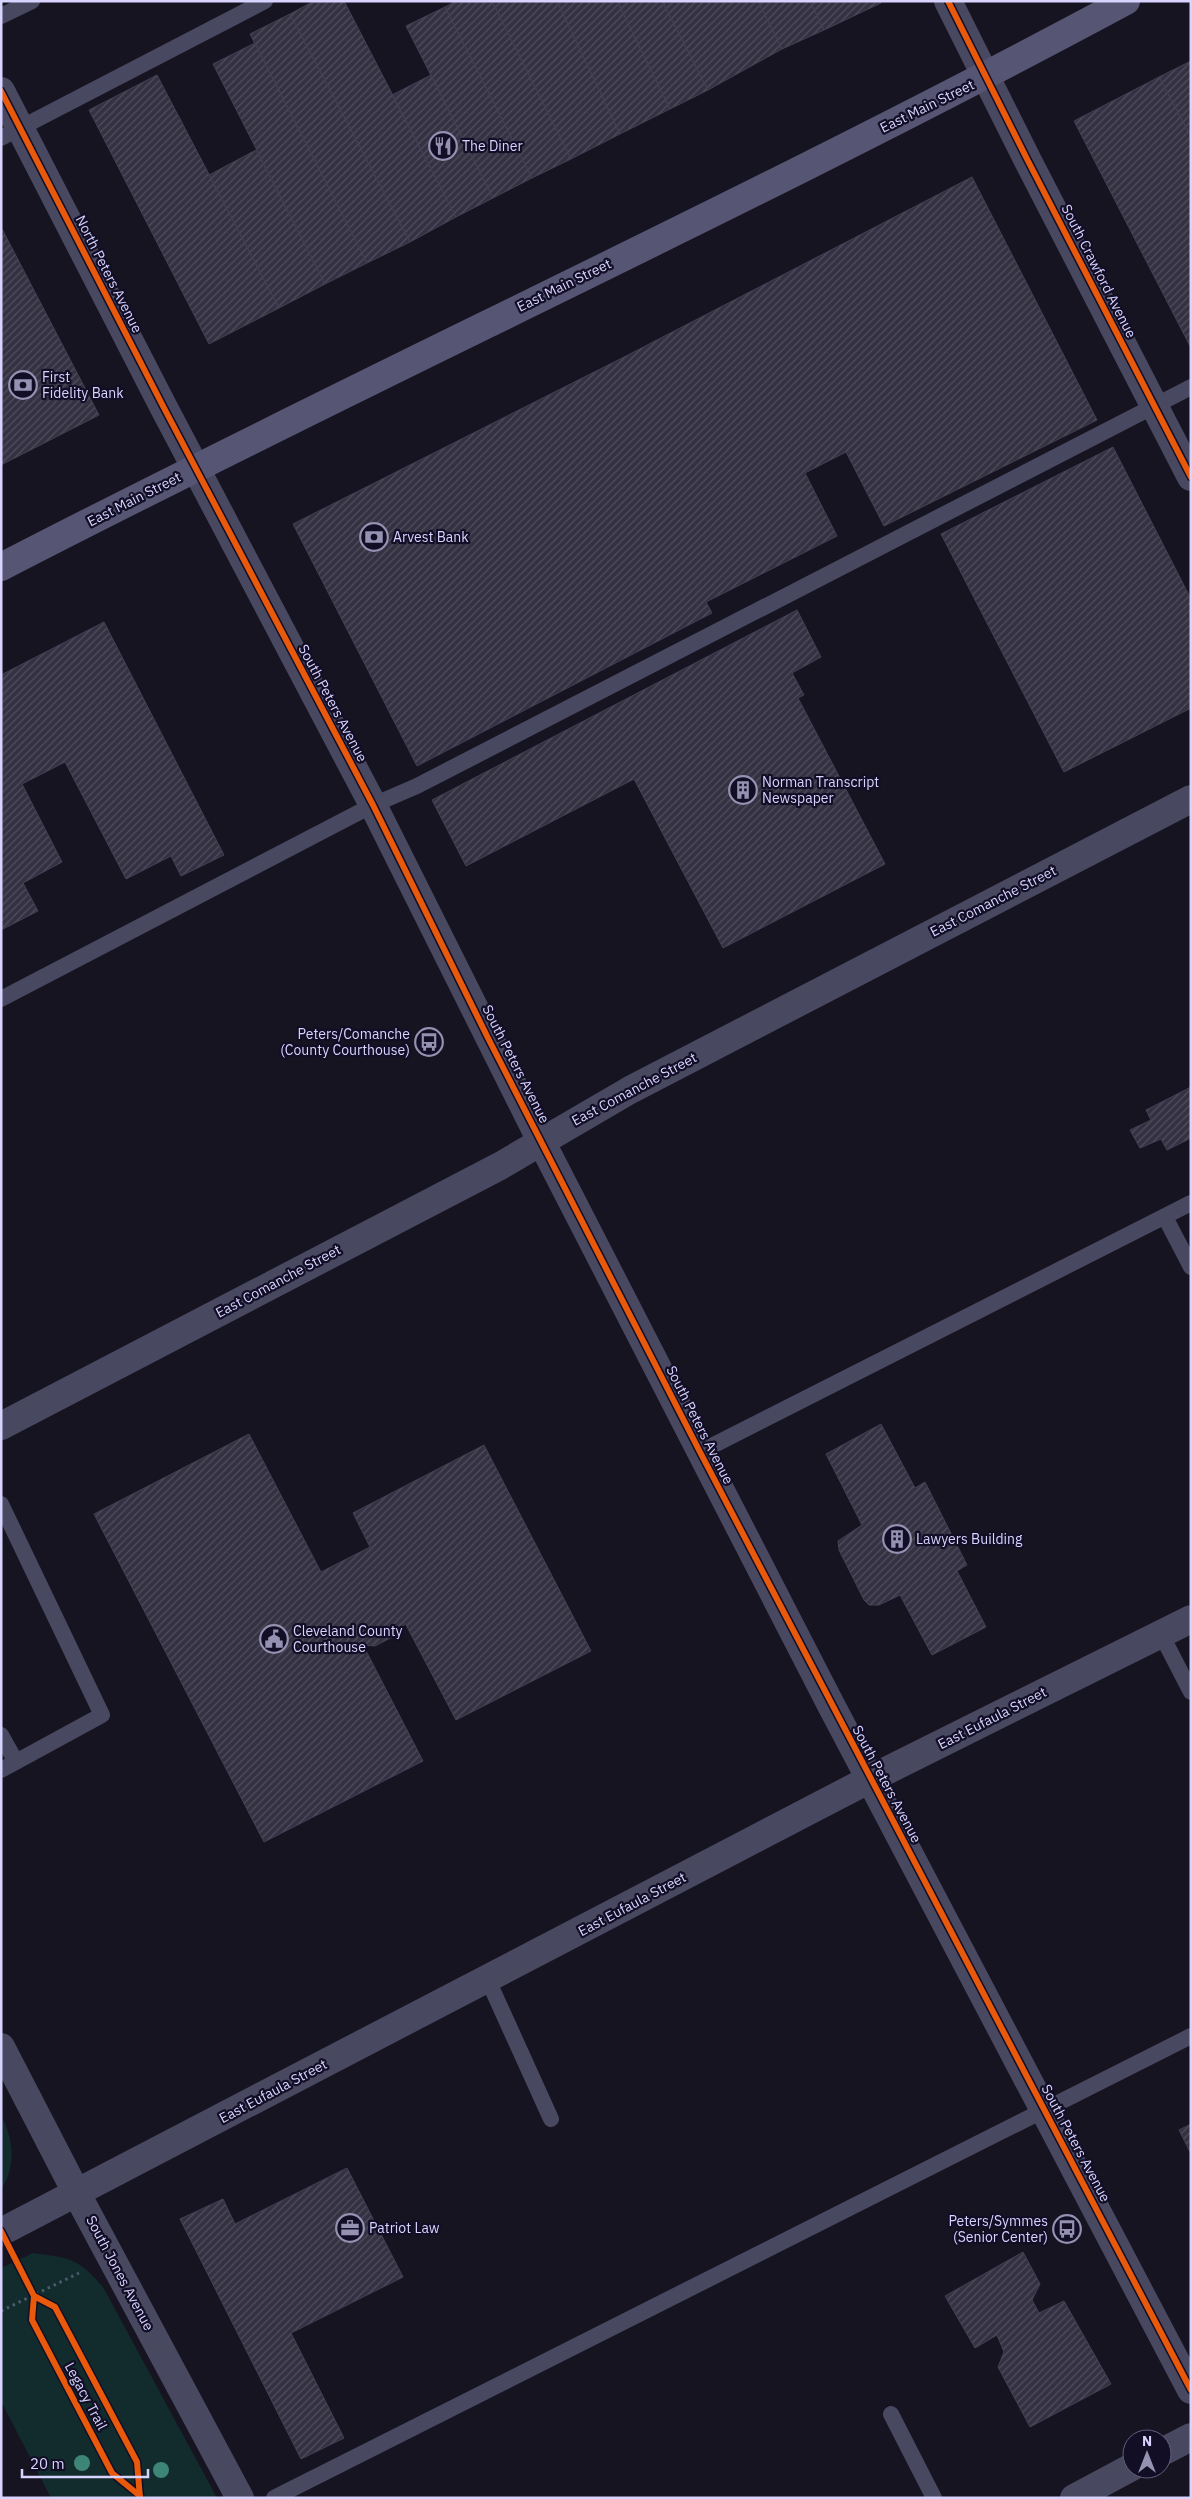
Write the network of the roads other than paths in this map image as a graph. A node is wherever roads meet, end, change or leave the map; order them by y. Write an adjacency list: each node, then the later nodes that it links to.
1 (32, 1): 5 (lane)
2 (265, 1): 8 (lane)
3 (948, 1): 6 (street, South Crawford Avenue)
4 (1126, 1): 6 (main road, East Main Street)
5 (1, 16)
6 (986, 76): 10 (street, South Crawford Avenue); 11 (main road, East Main Street)
7 (1, 91): 8 (street, North Peters Avenue)
8 (11, 134): 11 (street, North Peters Avenue)
9 (1191, 386): 10 (lane)
10 (1154, 406): 12 (street, South Crawford Avenue); 15 (lane)
11 (195, 468): 13 (main road, East Main Street); 15 (street, South Peters Avenue)
12 (1191, 477)
13 (1, 567)
14 (1191, 799): 17 (street, East Comanche Street)
15 (373, 805): 16 (lane); 17 (street, South Peters Avenue)
16 (1, 999)
17 (541, 1141): 21 (street, East Comanche Street); 22 (street, South Peters Avenue)
18 (1191, 1203): 19 (lane)
19 (1165, 1217): 20 (lane); 22 (lane)
20 (1191, 1266)
21 (1, 1426)
22 (700, 1452): 30 (street, South Peters Avenue)
23 (4, 1514): 28 (lane)
24 (1191, 1619): 25 (street, East Eufaula Street)
25 (1161, 1634): 26 (lane); 30 (street, East Eufaula Street)
26 (1191, 1692)
27 (1, 1735): 28 (lane)
28 (16, 1762): 29 (lane)
29 (1, 1770)
30 (870, 1779): 31 (street, East Eufaula Street); 34 (street, South Peters Avenue)
31 (488, 1980): 35 (lane); 36 (street, East Eufaula Street)
32 (1191, 2036): 34 (lane)
33 (1, 2047): 36 (street, South Jones Avenue)
34 (1044, 2110): 38 (street, South Peters Avenue); 44 (lane)
35 (551, 2119)
36 (77, 2194): 37 (street, East Eufaula Street); 43 (street, South Jones Avenue)
37 (1, 2232)
38 (1191, 2390)
39 (891, 2414): 45 (lane)
40 (1191, 2437): 41 (street)
41 (1172, 2447)
42 (1122, 2472): 46 (street)
43 (240, 2498)
44 (274, 2498)
45 (934, 2498)
46 (1074, 2498)

